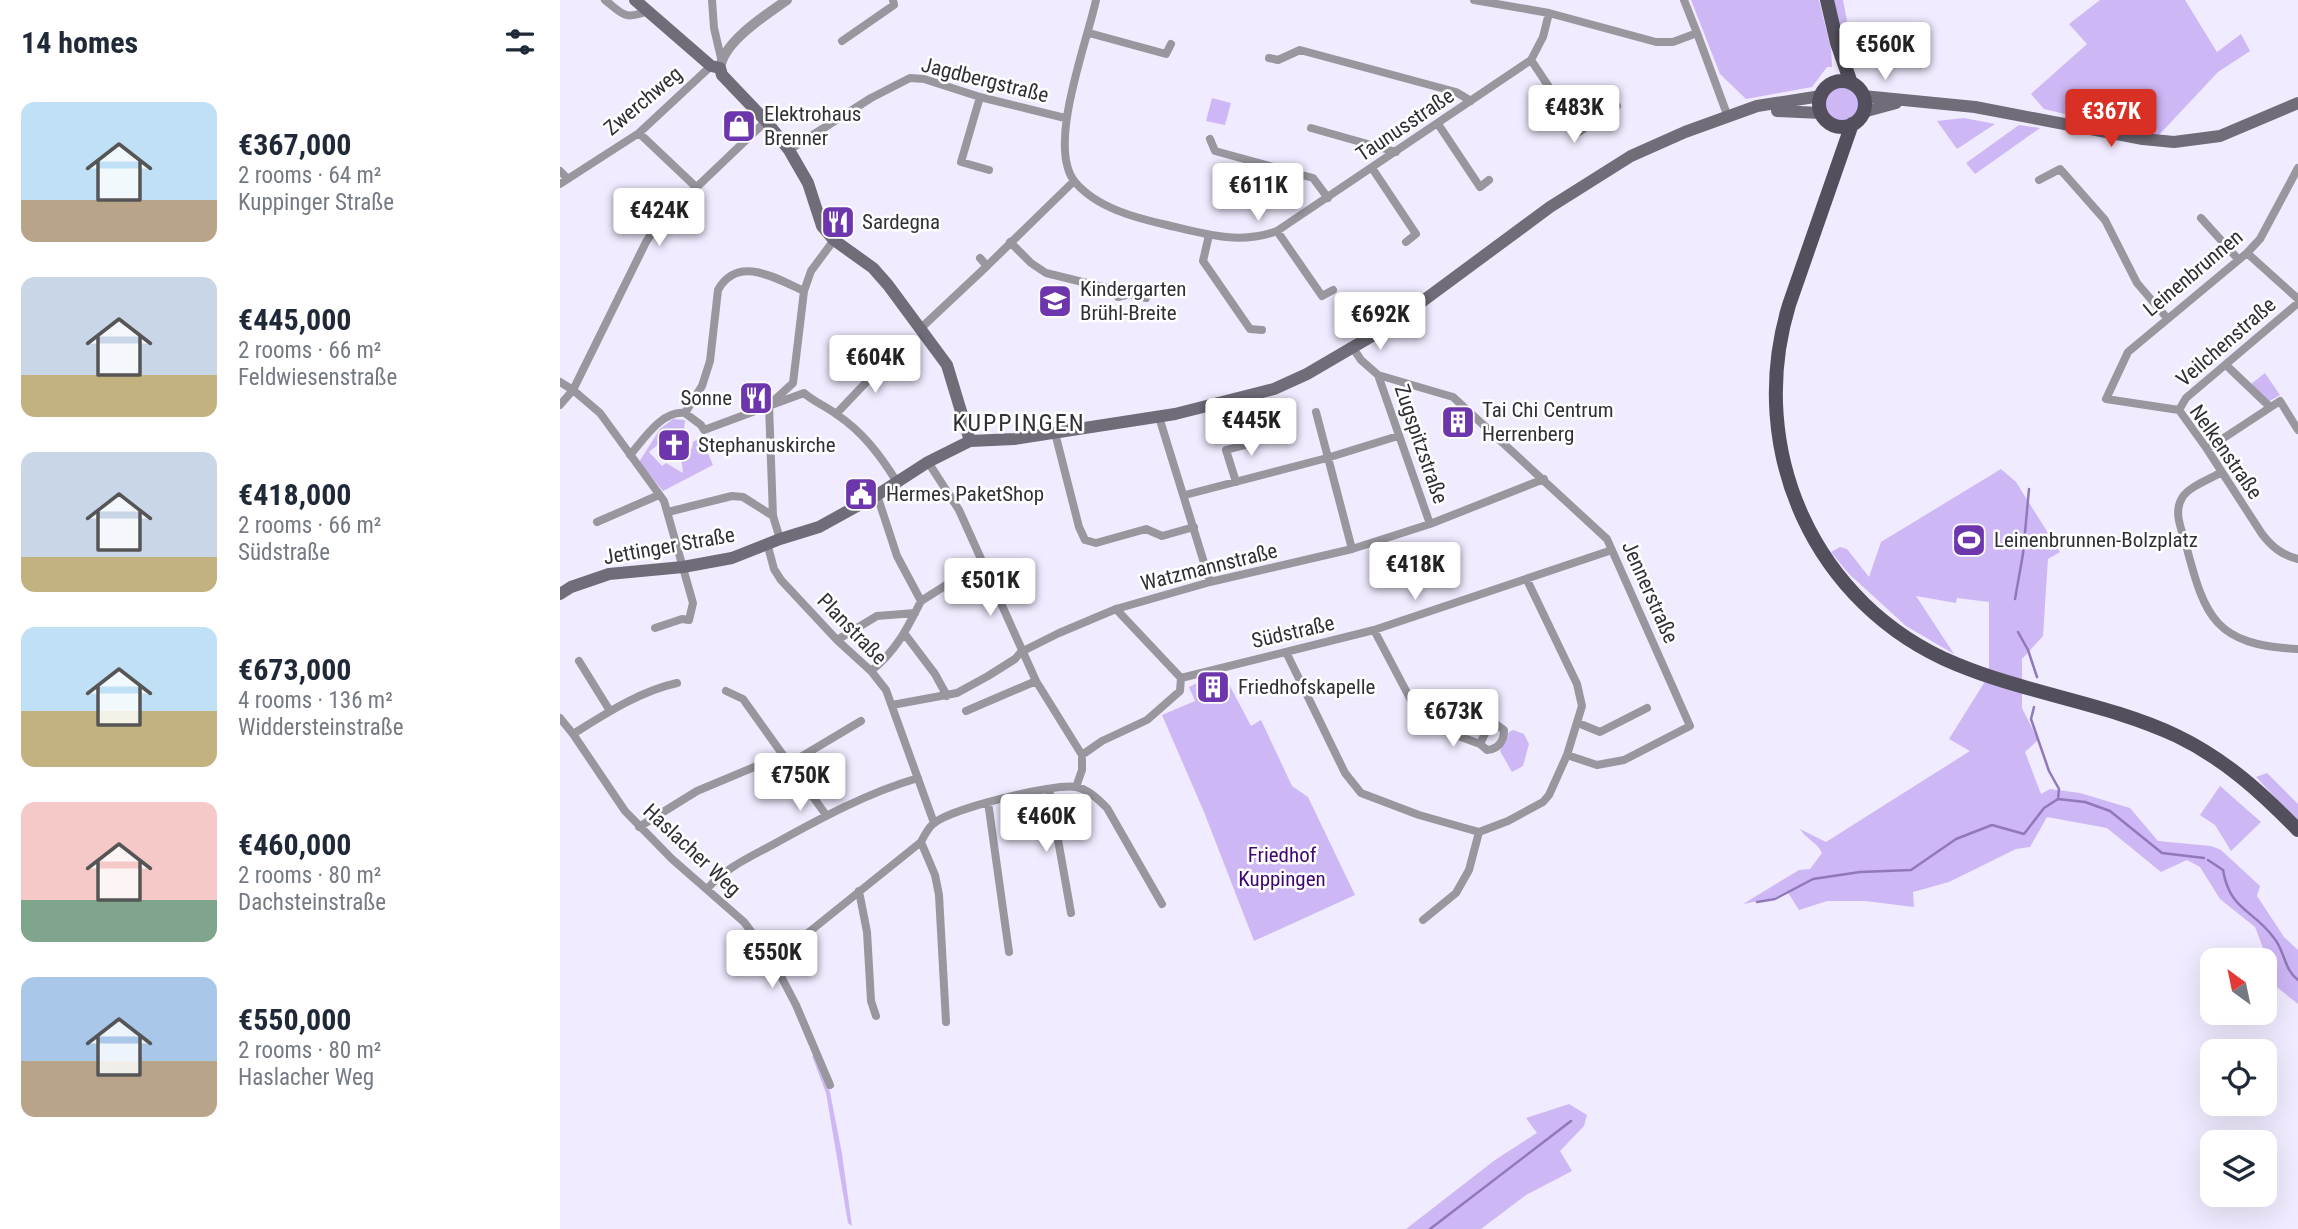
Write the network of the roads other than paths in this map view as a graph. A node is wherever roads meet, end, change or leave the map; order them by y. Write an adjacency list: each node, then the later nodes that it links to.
1 (605, 0): 10 (street)
2 (635, 0): 10 (main road)
3 (712, 0): 19 (street)
4 (788, 0): 19 (street)
5 (893, 0): 14 (street)
6 (1096, 0): 12 (street)
7 (1474, 0): 11 (street)
8 (1684, 0): 13 (street)
9 (1827, 0): 15 (main road)
10 (648, 11): 19 (main road)
11 (1549, 13): 13 (street); 18 (street)
12 (1089, 33): 16 (street); 32 (street)
13 (1697, 33): 31 (street)
14 (842, 41)
15 (1837, 43): 20 (main road); 21 (main road)
16 (1171, 44)
17 (1269, 58): 26 (street)
18 (1531, 60): 22 (street); 26 (street, Taunusstraße)
19 (717, 64): 33 (main road); 38 (street, Zwerchweg)
20 (1833, 83): 21 (main road); 23 (main road)
21 (1851, 83): 24 (main road)
22 (1611, 96)
23 (1821, 96): 30 (main road); 31 (main road)
24 (1863, 96): 27 (main road); 29 (main road)
25 (980, 97): 32 (street, Jagdbergstraße); 40 (street, Jagdbergstraße); 44 (street)
26 (1471, 101): 34 (street, Taunusstraße)
27 (1903, 101): 28 (main road); 29 (main road)
28 (2298, 103)
29 (1863, 112): 35 (main road)
30 (1821, 113): 31 (main road); 36 (main road)
31 (1732, 116): 70 (main road)
32 (1065, 118): 50 (street)
33 (766, 121): 40 (main road); 51 (street)
34 (1438, 124): 41 (street, Taunusstraße); 47 (street)
35 (1852, 124): 36 (main road); 46 (main road)
36 (1832, 125): 46 (main road)
37 (1311, 128): 41 (street)
38 (639, 133): 49 (street, Zwerchweg); 51 (street)
39 (1210, 139): 52 (street)
40 (789, 150): 56 (main road)
41 (1396, 152): 43 (street, Taunusstraße)
42 (2298, 168): 59 (street, Leinenbrunnen)
43 (1372, 169): 52 (street, Taunusstraße); 58 (street)
44 (989, 170)
45 (560, 171): 49 (street)
46 (1833, 177): 154 (main road)
47 (1489, 180)
48 (2039, 180): 67 (street)
49 (564, 181)
50 (1074, 181): 55 (street, Taunusstraße); 57 (street)
51 (696, 187): 76 (street)
52 (1328, 198): 54 (street, Taunusstraße)
53 (2202, 218): 61 (street)
54 (1277, 231): 55 (street, Taunusstraße); 63 (street)
55 (1209, 236): 69 (street)
56 (834, 240): 64 (street); 68 (main road)
57 (1010, 242): 62 (street); 65 (street)
58 (1406, 242)
59 (2247, 253): 61 (street, Leinenbrunnen); 66 (street)
60 (980, 258): 62 (street)
61 (2238, 259): 67 (street, Leinenbrunnen)
62 (987, 266): 68 (street)
63 (1333, 290)
64 (804, 291): 75 (street); 84 (street)
65 (1146, 298)
66 (2298, 301): 72 (street, Veilchenstraße)
67 (2167, 318): 78 (street, Leinenbrunnen)
68 (920, 329): 91 (main road)
69 (1262, 330)
70 (1353, 348): 73 (street); 86 (main road)
71 (892, 355): 85 (street)
72 (2226, 365): 81 (street); 82 (street, Veilchenstraße)
73 (1378, 375): 90 (street, Zugspitzstraße); 97 (street, Jennerstraße)
74 (560, 382): 76 (street)
75 (793, 383): 77 (street); 80 (street)
76 (573, 390): 79 (street); 93 (street)
77 (804, 393): 80 (street); 85 (street)
78 (2106, 399): 82 (street, Nelkenstraße)
79 (560, 405)
80 (769, 405): 84 (street); 104 (street, Planstraße)
81 (2270, 407): 87 (street); 92 (street)
82 (2179, 410): 92 (street, Nelkenstraße)
83 (1316, 412): 94 (street)
84 (685, 413): 93 (street)
85 (836, 414): 98 (street)
86 (1159, 417): 88 (main road); 102 (street)
87 (2298, 430)
88 (1055, 433): 91 (main road); 107 (street)
89 (1262, 435): 99 (street)
90 (1398, 436): 94 (street); 106 (street, Zugspitzstraße)
91 (970, 441): 95 (main road, Jettinger Straße)
92 (2207, 449): 96 (street, Nelkenstraße)
93 (630, 455): 100 (street)
94 (1327, 458): 99 (street); 109 (street)
95 (928, 462): 98 (main road, Jettinger Straße); 112 (street)
96 (2222, 472): 111 (street, Nelkenstraße); 124 (street)
97 (1544, 480): 106 (street, Watzmannstraße); 110 (street, Jennerstraße)
98 (897, 482): 101 (main road, Jettinger Straße)
99 (1237, 482): 102 (street)
100 (659, 495): 103 (street); 105 (street)
101 (877, 495): 108 (main road, Jettinger Straße); 117 (street)
102 (1185, 495): 107 (street)
103 (668, 512): 104 (street); 113 (street)
104 (773, 516): 108 (street, Planstraße)
105 (597, 522)
106 (1430, 524): 109 (street, Watzmannstraße)
107 (1194, 527): 115 (street)
108 (774, 541): 113 (main road, Jettinger Straße); 123 (street, Planstraße)
109 (1352, 549): 115 (street, Watzmannstraße)
110 (1612, 550): 114 (street, Südstraße); 145 (street, Jennerstraße)
111 (2298, 559)
112 (981, 563): 117 (street); 125 (street)
113 (683, 567): 116 (main road, Jettinger Straße); 120 (street)
114 (1527, 580): 121 (street, Südstraße); 140 (street)
115 (1210, 582): 118 (street, Watzmannstraße)
116 (560, 594)
117 (921, 601): 119 (street)
118 (1116, 609): 125 (street, Watzmannstraße); 129 (street)
119 (915, 613): 122 (street); 123 (street)
120 (655, 628)
121 (1374, 631): 126 (street, Südstraße); 142 (street)
122 (904, 633): 128 (street); 133 (street)
123 (838, 640): 128 (street, Planstraße)
124 (2298, 649)
125 (1021, 652): 130 (street); 133 (street, Watzmannstraße)
126 (1286, 652): 129 (street, Südstraße); 155 (street)
127 (579, 661): 137 (street)
128 (871, 671): 134 (street, Planstraße)
129 (1181, 678): 144 (street)
130 (1036, 681): 136 (street); 144 (street)
131 (677, 683): 137 (street)
132 (726, 691): 143 (street)
133 (947, 696): 134 (street, Watzmannstraße)
134 (892, 705): 147 (street, Planstraße)
135 (1647, 708): 140 (street)
136 (967, 710)
137 (610, 711): 141 (street)
138 (560, 718): 141 (street, Haslacher Weg)
139 (861, 721): 146 (street)
140 (1578, 723): 145 (street)
141 (573, 734): 153 (street, Haslacher Weg)
142 (1480, 744)
143 (783, 755): 146 (street); 153 (street)
144 (1082, 755): 148 (street)
145 (1567, 755): 155 (street)
146 (789, 764): 151 (street)
147 (918, 778): 151 (street); 152 (street, Planstraße)
148 (1076, 787): 149 (street); 159 (street)
149 (1049, 789): 150 (street); 160 (street)
150 (988, 802): 152 (street); 162 (street)
151 (826, 815): 157 (street)
152 (934, 823): 156 (street)
153 (639, 827): 157 (street, Haslacher Weg)
154 (2298, 830)
155 (1479, 832): 161 (street)
156 (921, 842): 158 (street); 165 (street)
157 (707, 889): 163 (street, Haslacher Weg)
158 (859, 891): 163 (street); 164 (street)
159 (1162, 904)
160 (1071, 913)
161 (1423, 920)
162 (1009, 953)
163 (773, 961): 166 (street, Haslacher Weg)
164 (876, 1016)
165 (946, 1022)
166 (830, 1085)

